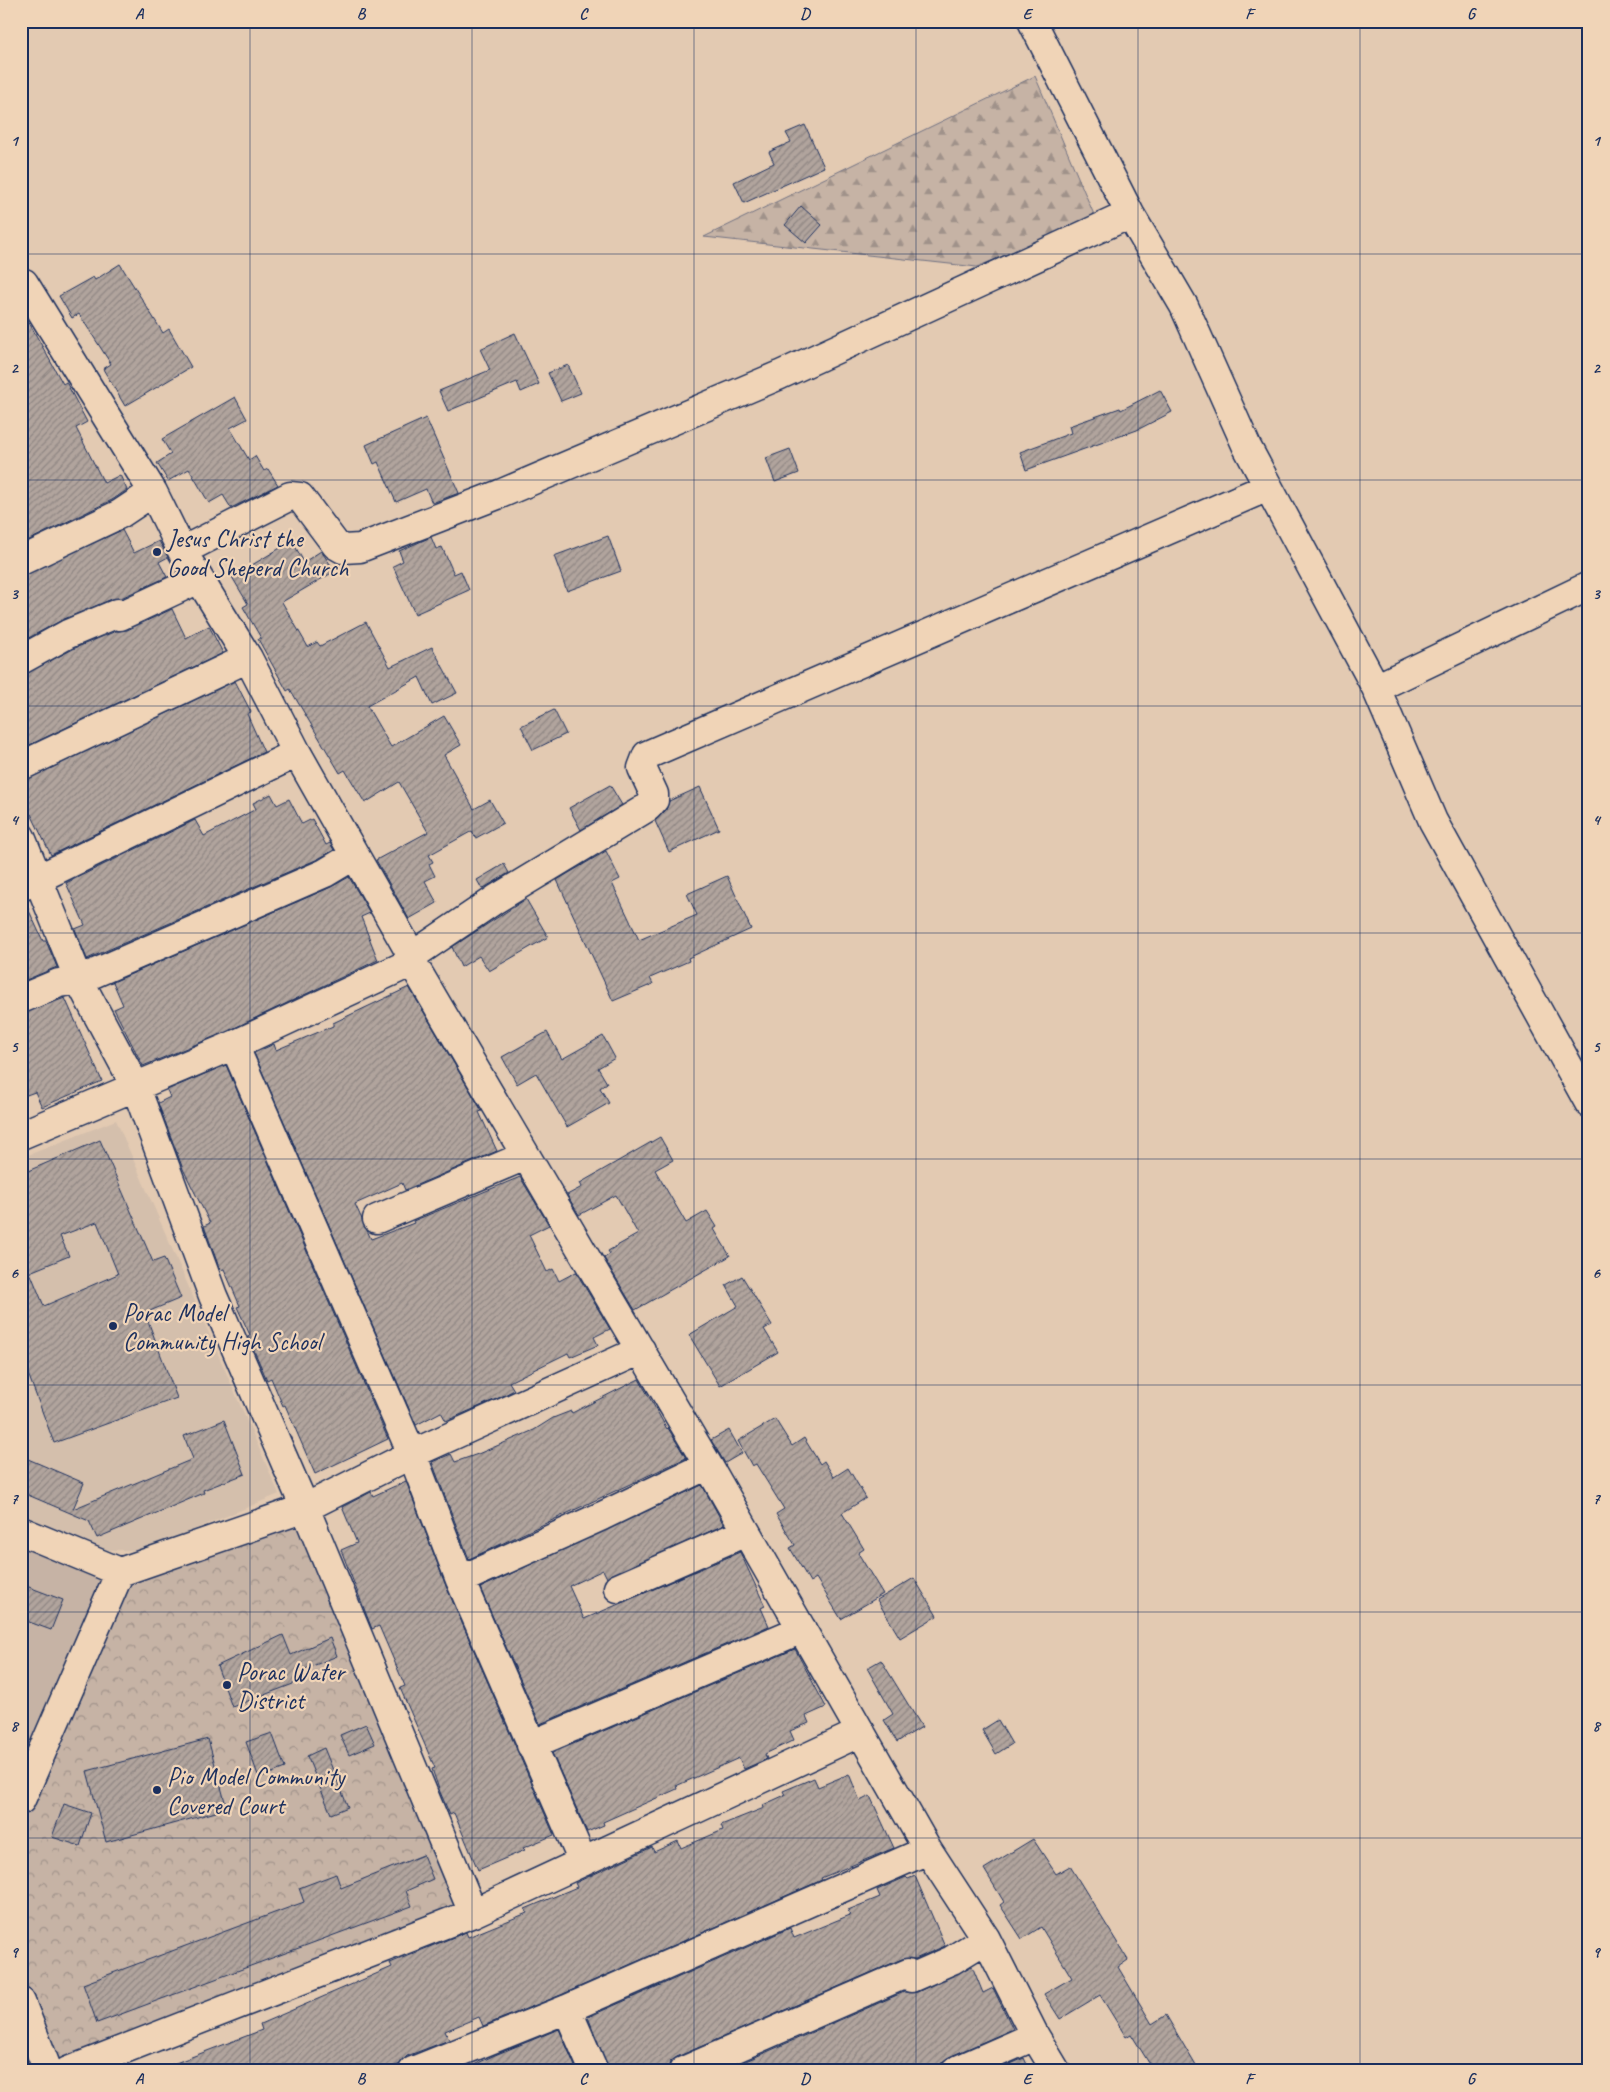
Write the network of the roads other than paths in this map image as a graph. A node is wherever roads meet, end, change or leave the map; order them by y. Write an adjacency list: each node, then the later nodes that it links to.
1 (1032, 21): 2 (street)
2 (1130, 214): 4 (street); 6 (street)
3 (21, 285): 5 (street)
4 (1268, 486): 12 (street); 18 (street)
5 (153, 492): 6 (street); 7 (street)
6 (182, 551): 8 (street)
7 (21, 560)
8 (199, 579): 10 (street); 11 (street)
9 (1589, 586): 12 (street)
10 (248, 658): 13 (street); 14 (street)
11 (21, 660)
12 (1376, 688): 23 (street)
13 (297, 753): 16 (street); 17 (street)
14 (21, 766)
15 (21, 837): 17 (street)
16 (355, 855): 18 (street); 19 (street)
17 (31, 884): 19 (street)
18 (412, 959): 21 (street); 25 (street)
19 (80, 980): 20 (street); 22 (street)
20 (21, 999)
21 (234, 1045): 22 (street); 28 (street)
22 (135, 1085): 24 (street); 30 (street)
23 (1589, 1103)
24 (21, 1134)
25 (525, 1156): 26 (street); 27 (street)
26 (377, 1219)
27 (640, 1350): 28 (street); 29 (street)
28 (412, 1454): 30 (street); 34 (street)
29 (708, 1465): 32 (street); 34 (street)
30 (305, 1508): 33 (street); 42 (street)
31 (21, 1532): 33 (street)
32 (746, 1532): 35 (street); 36 (street)
33 (120, 1572): 39 (street)
34 (460, 1580): 38 (street)
35 (618, 1588)
36 (802, 1629): 37 (street); 38 (street)
37 (861, 1732): 40 (street); 41 (street)
38 (531, 1745): 41 (street)
39 (21, 1800)
40 (928, 1850): 43 (street); 45 (street)
41 (583, 1862): 42 (street)
42 (473, 1912): 48 (street)
43 (986, 1938): 46 (street); 51 (street)
44 (21, 2002): 47 (street)
45 (566, 2009): 49 (street); 50 (street)
46 (1035, 2036): 52 (street); 53 (street)
47 (48, 2071)
48 (68, 2071)
49 (413, 2071)
50 (594, 2071)
51 (683, 2071)
52 (956, 2071)
53 (1056, 2071)

